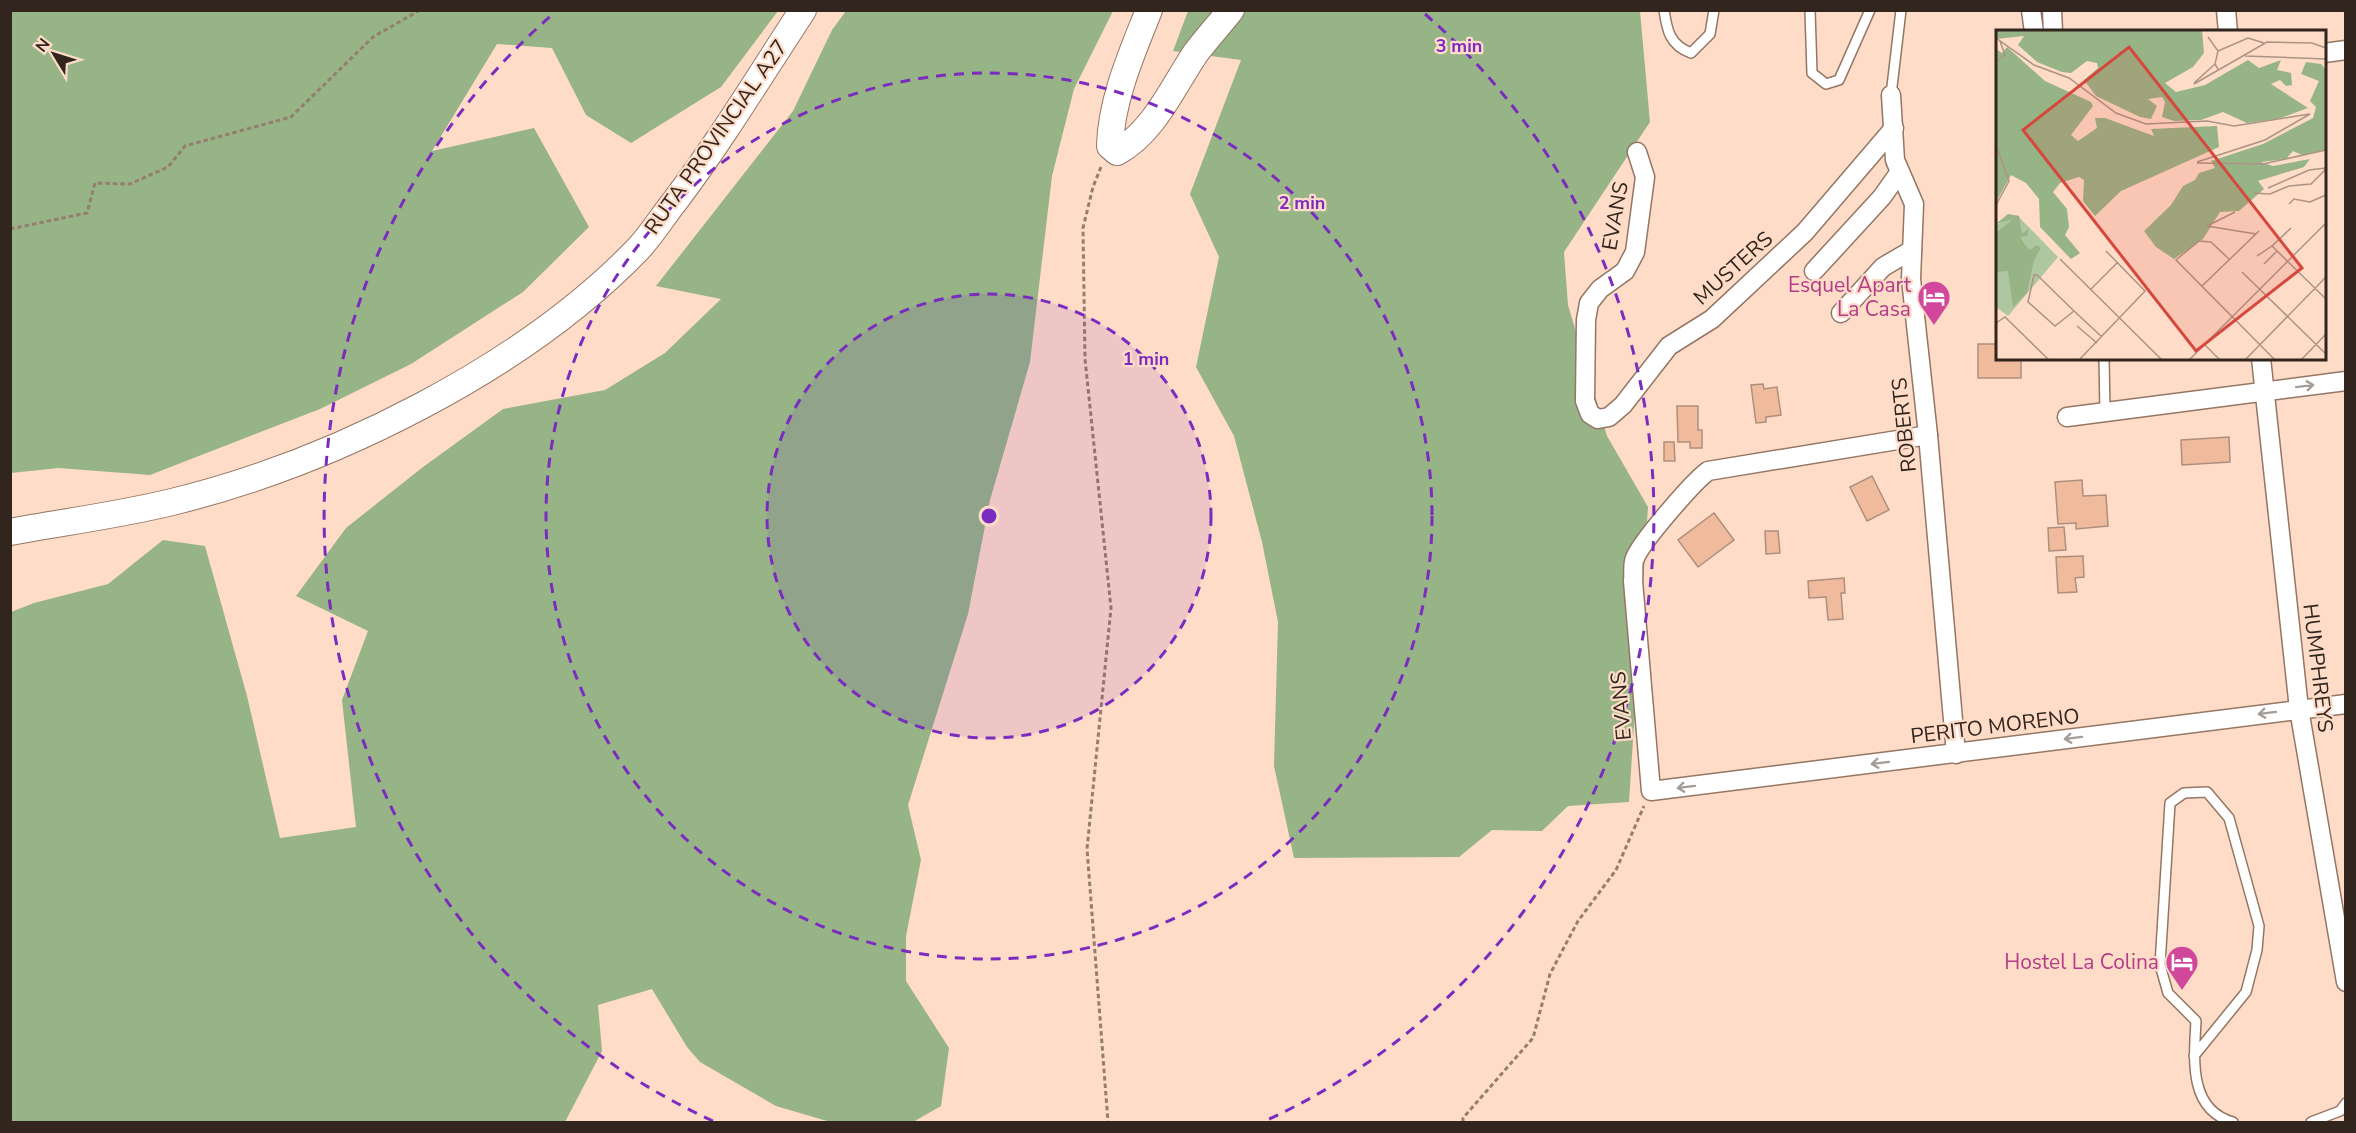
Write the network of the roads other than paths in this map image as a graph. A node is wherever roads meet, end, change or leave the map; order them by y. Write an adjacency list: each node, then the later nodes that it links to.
1 (803, 10): 32 (street, RUTA PROVINCIAL A27)
2 (1149, 10): 3 (street)
3 (1231, 10)
4 (1664, 10): 5 (lane)
5 (1714, 10)
6 (1810, 10): 7 (lane)
7 (1870, 10)
8 (1901, 10): 17 (lane)
9 (2031, 10): 12 (street)
10 (2052, 10): 13 (street)
11 (2226, 10): 14 (street)
12 (2034, 30)
13 (2053, 30)
14 (2228, 30)
15 (2346, 50): 16 (street)
16 (2326, 53)
17 (1891, 95): 18 (street, ROBERTS)
18 (1894, 128): 20 (street, ROBERTS); 29 (street, MUSTERS)
19 (1637, 152): 29 (street, EVANS)
20 (1899, 173): 21 (street, ROBERTS); 22 (street)
21 (1912, 250): 23 (street); 31 (street, ROBERTS)
22 (1814, 271)
23 (1841, 313)
24 (2104, 360): 28 (lane)
25 (2261, 360): 27 (street, HUMPHREYS)
26 (2346, 381): 27 (street, one-way to 26)
27 (2264, 391): 28 (street); 34 (street, HUMPHREYS)
28 (2105, 412): 30 (street)
29 (1590, 414)
30 (2067, 417)
31 (1928, 435): 35 (street, ROBERTS); 36 (street, EVANS)
32 (10, 532)
33 (2346, 704): 34 (street, PERITO MORENO)
34 (2299, 709): 35 (street, PERITO MORENO, one-way to 35); 37 (street, HUMPHREYS)
35 (1956, 754): 36 (street, PERITO MORENO, one-way to 36)
36 (1651, 791)
37 (2346, 982)
38 (2194, 1056): 38 (lane); 40 (lane)
39 (2346, 1103): 41 (lane)
40 (2233, 1122)
41 (2311, 1122)

